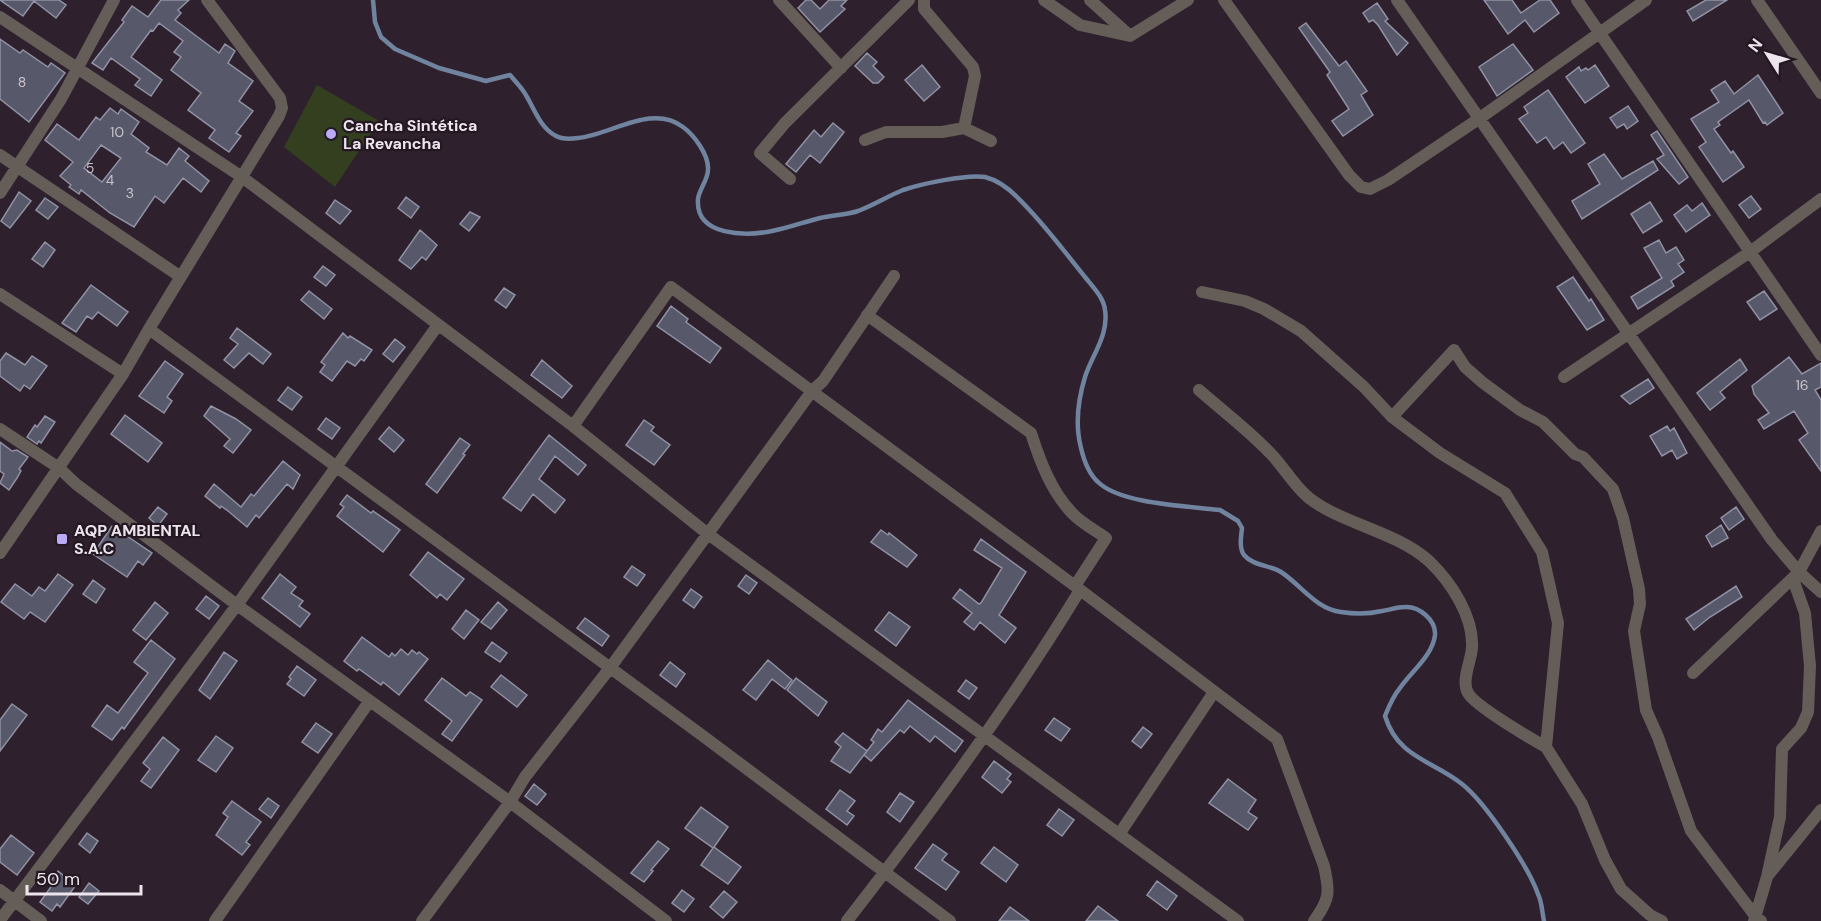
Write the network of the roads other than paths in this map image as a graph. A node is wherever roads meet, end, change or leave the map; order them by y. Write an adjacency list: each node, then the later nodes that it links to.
1 (114, 0): 18 (street)
2 (207, 0): 26 (street)
3 (779, 0): 17 (street)
4 (909, 0): 17 (street)
5 (924, 0): 21 (street)
6 (1044, 0): 16 (street)
7 (1090, 0): 16 (street)
8 (1188, 0): 16 (street)
9 (1224, 0): 20 (street)
10 (1397, 0): 20 (street)
11 (1577, 0): 15 (street)
12 (1646, 0): 15 (street)
13 (1757, 0): 19 (street)
14 (0, 17): 18 (street)
15 (1600, 33): 20 (street); 30 (street)
16 (1130, 36)
17 (841, 68): 27 (street)
18 (78, 69): 25 (street); 26 (street)
19 (1821, 93)
20 (1480, 118): 38 (street)
21 (964, 129): 22 (street); 23 (street)
22 (865, 140)
23 (991, 141)
24 (0, 155): 25 (street)
25 (17, 166): 28 (street); 32 (street)
26 (242, 177): 32 (street); 36 (street)
27 (790, 179)
28 (0, 193)
29 (1821, 199): 30 (street)
30 (1750, 252): 38 (street); 39 (street)
31 (894, 276): 35 (street)
32 (181, 277): 37 (street)
33 (1202, 292): 44 (street)
34 (0, 294): 40 (street)
35 (867, 315): 43 (street); 53 (street)
36 (438, 325): 45 (street); 47 (street)
37 (149, 328): 40 (street); 47 (street)
38 (1629, 333): 41 (street); 52 (street)
39 (1821, 356)
40 (123, 374): 48 (street)
41 (1564, 377)
42 (1199, 390): 61 (street)
43 (812, 391): 45 (street); 50 (street); 53 (street)
44 (1392, 417): 61 (street); 70 (street)
45 (573, 426): 50 (street)
46 (0, 429): 48 (street)
47 (336, 466): 55 (street); 56 (street)
48 (58, 468): 51 (street); 55 (street)
49 (1821, 531): 52 (street)
50 (708, 534): 56 (street); 60 (street)
51 (0, 553)
52 (1799, 572): 54 (street); 57 (street); 66 (street)
53 (1077, 588): 58 (street); 60 (street)
54 (1821, 592)
55 (237, 605): 59 (street); 68 (street)
56 (610, 668): 62 (street); 65 (street)
57 (1693, 673)
58 (1214, 692): 64 (street); 78 (street)
59 (369, 702): 62 (street); 72 (street)
60 (985, 735): 64 (street); 65 (street)
61 (1546, 747): 79 (street)
62 (510, 802): 73 (street); 74 (street)
63 (1821, 810): 66 (street)
64 (1120, 833): 77 (street)
65 (884, 873): 75 (street); 76 (street)
66 (1767, 877): 70 (street)
67 (0, 890): 68 (street)
68 (14, 900): 69 (street); 71 (street)
69 (0, 920)
70 (1754, 920)
71 (41, 921)
72 (215, 921)
73 (422, 921)
74 (666, 921)
75 (847, 921)
76 (950, 921)
77 (1238, 921)
78 (1314, 921)
79 (1662, 921)

